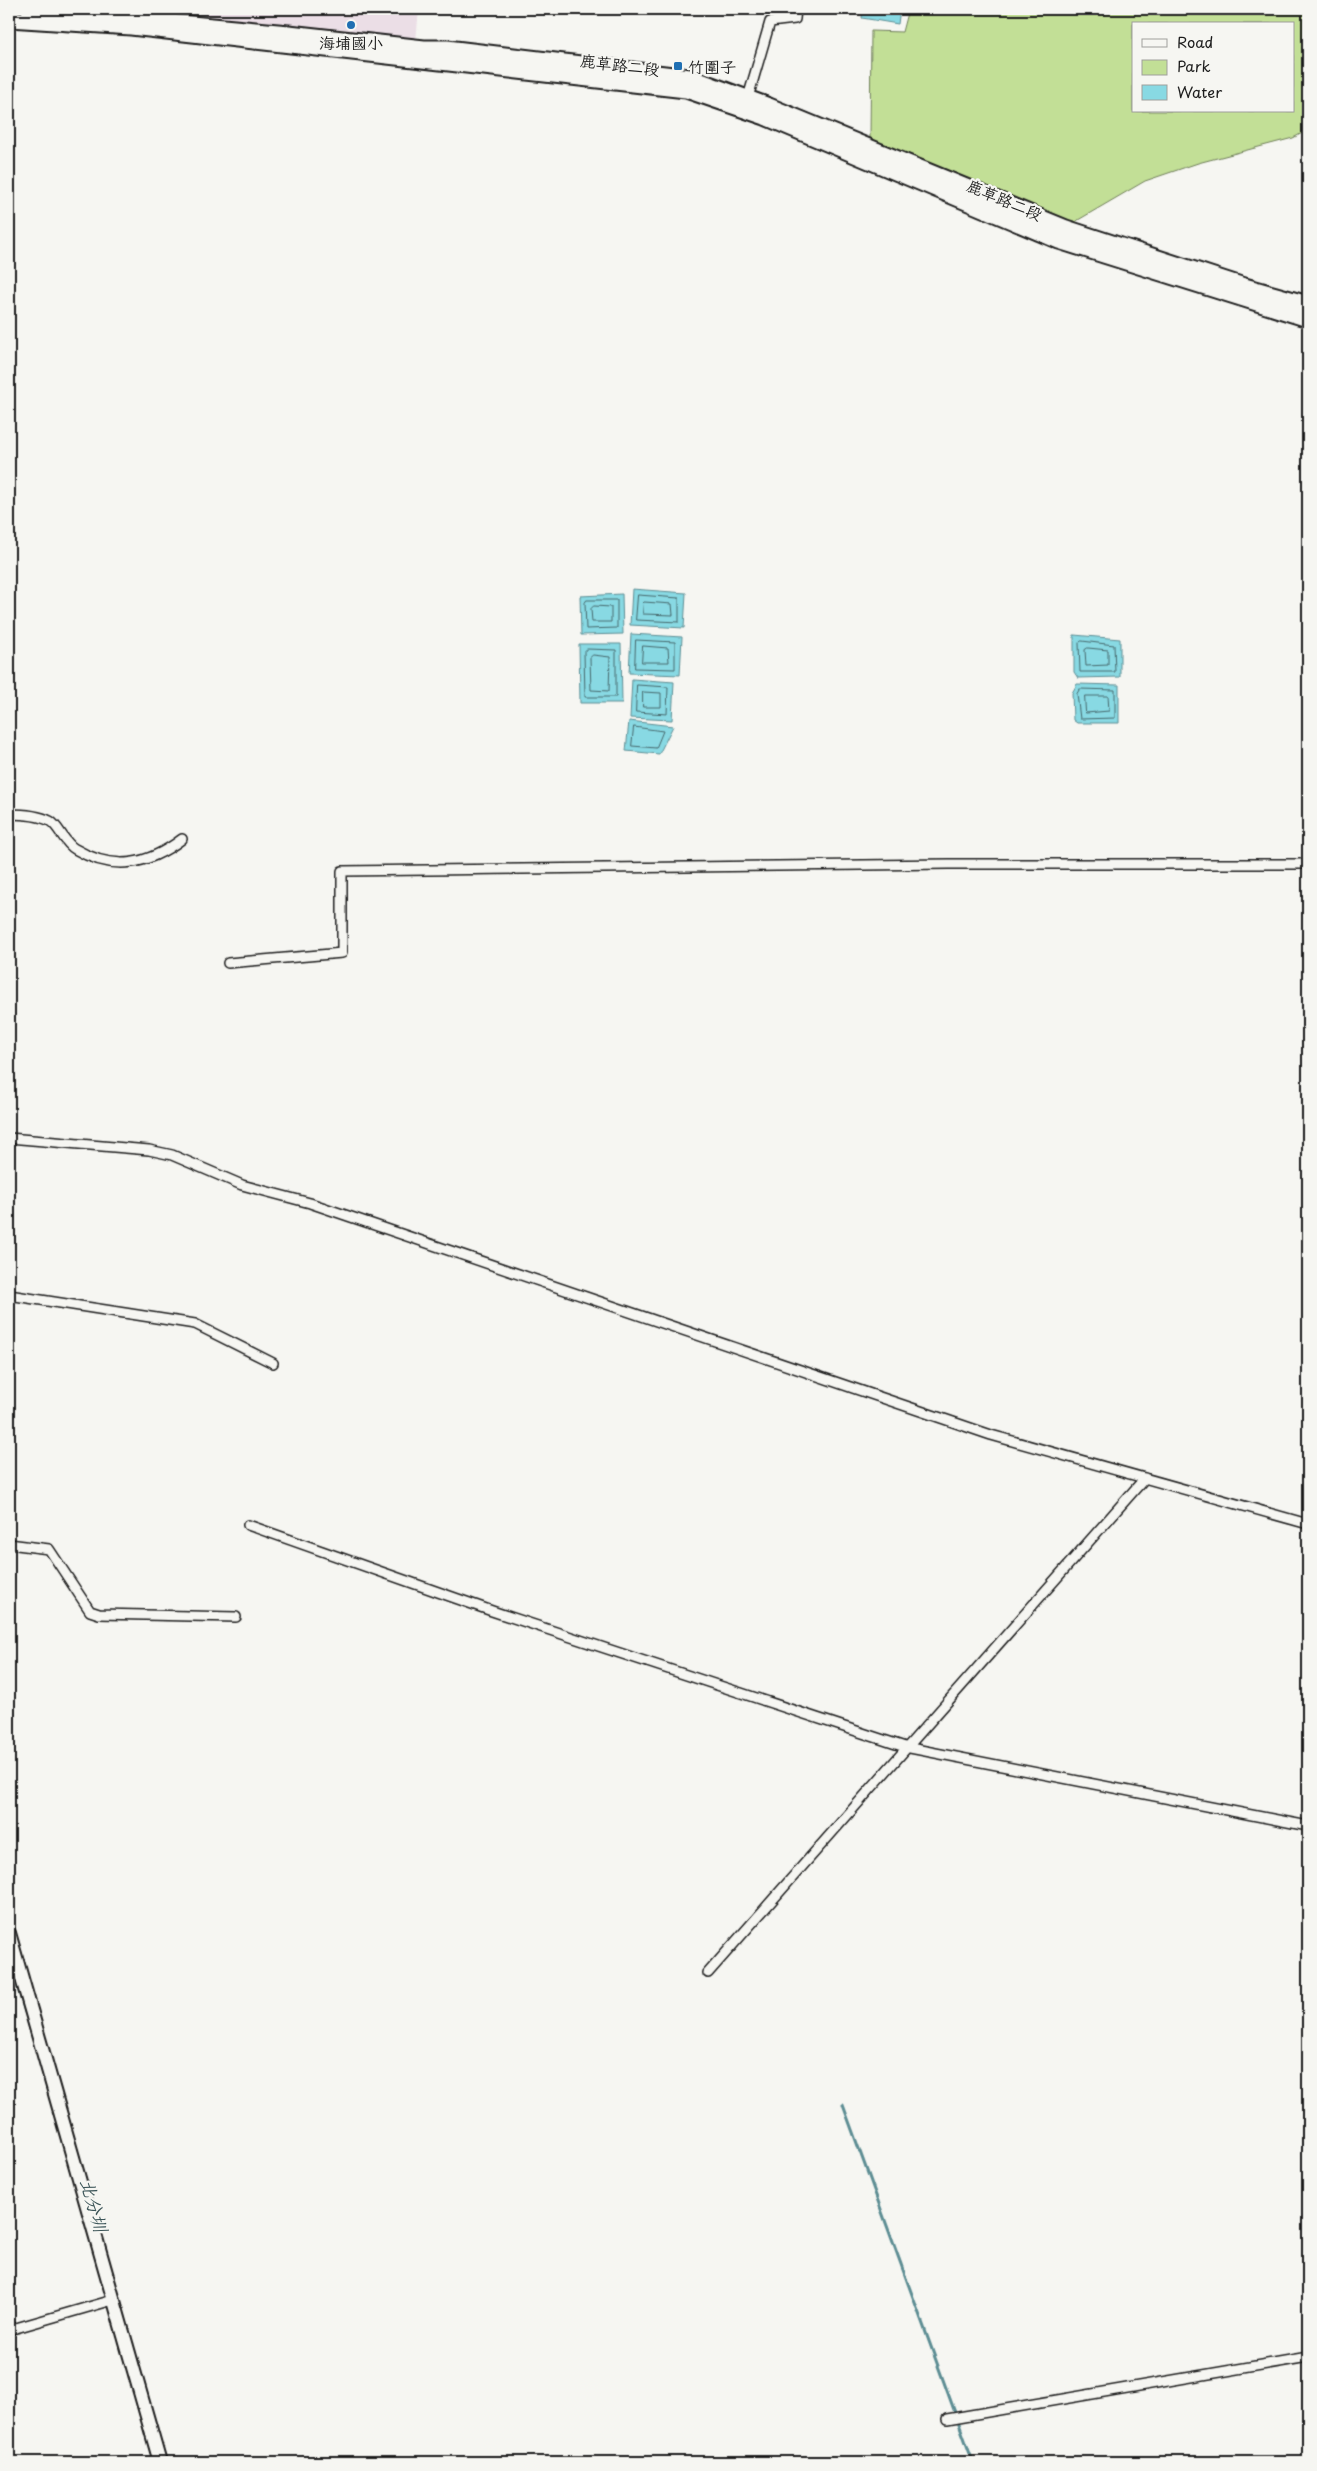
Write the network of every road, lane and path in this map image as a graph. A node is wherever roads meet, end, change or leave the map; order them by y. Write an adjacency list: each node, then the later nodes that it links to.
1 (29, 9): 3 (main road, 鹿草路二段)
2 (796, 9): 5 (street)
3 (113, 17): 4 (main road, 鹿草路二段); 5 (main road, 鹿草路二段)
4 (9, 19)
5 (746, 104): 6 (main road, 鹿草路二段); 7 (main road, 鹿草路二段)
6 (1308, 304)
7 (1308, 318)
8 (9, 814): 9 (street)
9 (182, 839)
10 (1308, 864): 11 (street)
11 (228, 963)
12 (9, 1138): 15 (street)
13 (9, 1295): 14 (street)
14 (273, 1362)
15 (1145, 1478): 16 (street); 20 (street)
16 (1308, 1524)
17 (248, 1525): 20 (street)
18 (9, 1544): 19 (street)
19 (236, 1617)
20 (906, 1747): 21 (street); 24 (street)
21 (1308, 1826)
22 (9, 1933): 23 (street)
23 (13, 1962): 25 (street)
24 (708, 1973)
25 (108, 2302): 26 (street); 29 (street)
26 (9, 2330)
27 (1308, 2357): 28 (street)
28 (947, 2419)
29 (160, 2462)

